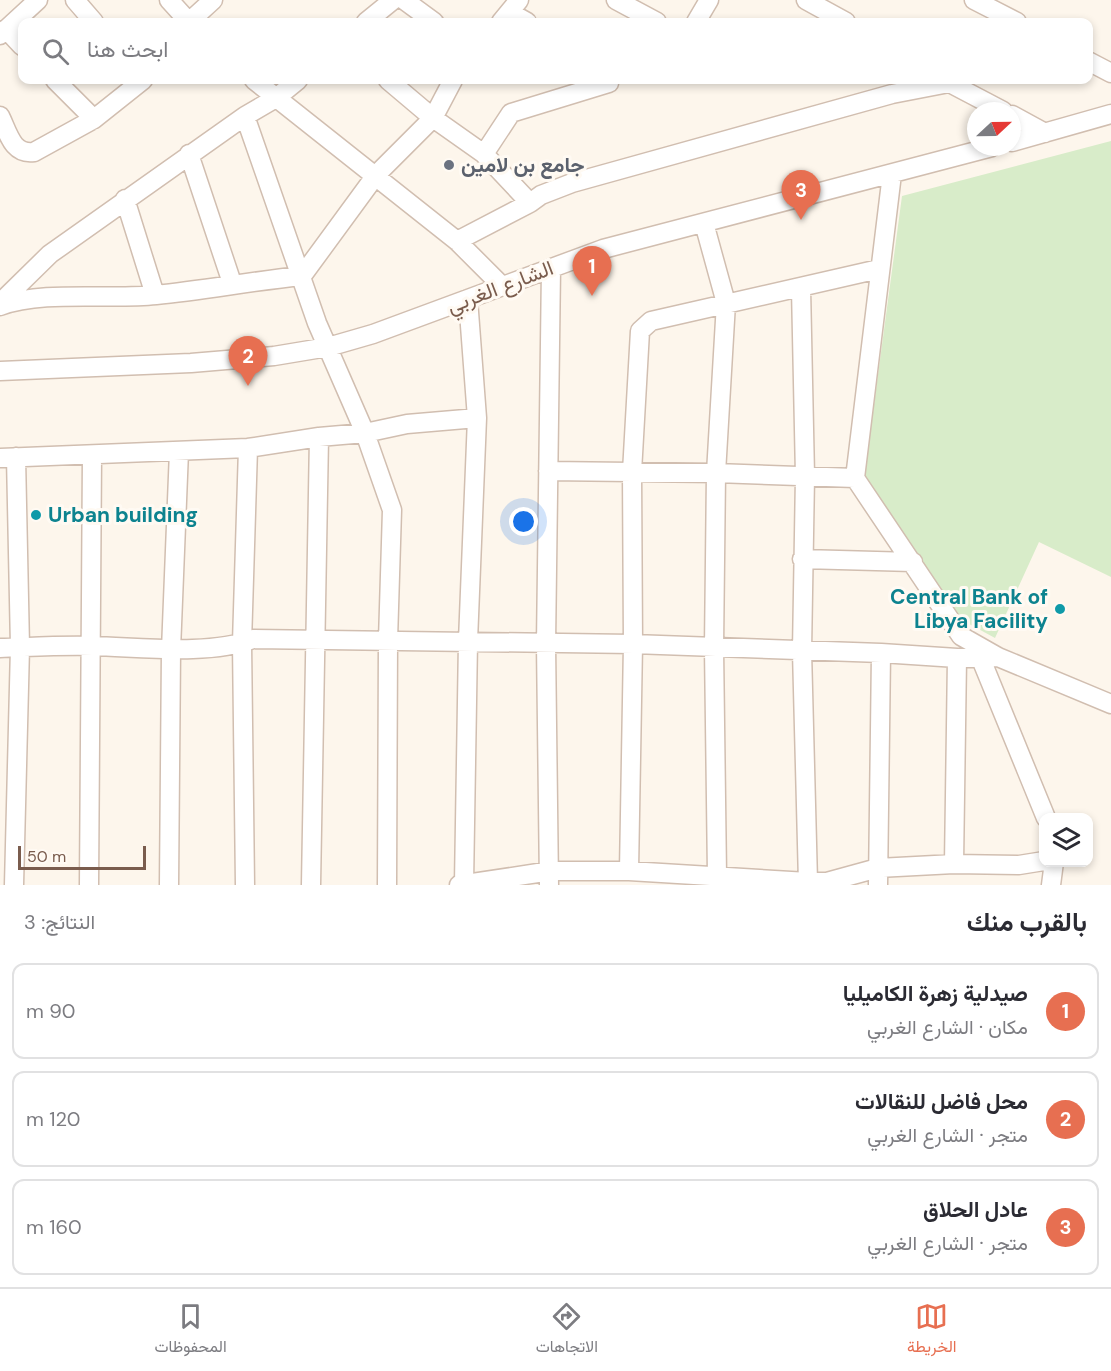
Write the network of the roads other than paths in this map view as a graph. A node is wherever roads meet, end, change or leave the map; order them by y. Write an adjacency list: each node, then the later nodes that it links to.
1 (38, 0): 12 (street)
2 (75, 0): 14 (street)
3 (169, 0): 15 (street)
4 (213, 0): 16 (street)
5 (393, 0): 17 (street)
6 (404, 0): 18 (street)
7 (709, 0): 20 (street)
8 (806, 0): 11 (street)
9 (974, 0): 21 (street)
10 (621, 1): 19 (street)
11 (834, 15)
12 (18, 18)
13 (18, 18): 22 (street)
14 (91, 18)
15 (185, 18)
16 (193, 18)
17 (371, 18)
18 (429, 18)
19 (650, 18)
20 (698, 18)
21 (1009, 18)
22 (3, 32): 23 (street)
23 (18, 43)
24 (1093, 63): 25 (street)
25 (1111, 73)
26 (59, 84): 41 (street)
27 (137, 84): 41 (street)
28 (259, 84): 35 (street)
29 (293, 84): 35 (street)
30 (393, 84): 40 (street)
31 (451, 84): 40 (street)
32 (602, 84): 46 (street)
33 (934, 84): 51 (street)
34 (953, 84): 36 (street)
35 (276, 98): 39 (street); 49 (street)
36 (987, 102)
37 (1111, 114): 43 (street)
38 (0, 116): 41 (street)
39 (245, 116): 45 (street); 56 (street)
40 (433, 118): 46 (street); 49 (street)
41 (94, 119)
42 (1021, 121): 43 (street)
43 (1045, 133): 44 (street)
44 (1021, 140)
45 (189, 154): 50 (street); 57 (street)
46 (483, 154): 51 (street)
47 (967, 154): 48 (street, الشارع الغربي)
48 (892, 174): 52 (street, الشارع الغربي); 55 (street)
49 (376, 175): 53 (street); 56 (street)
50 (125, 199): 60 (street); 63 (street)
51 (530, 203): 53 (street)
52 (704, 223): 54 (street, الشارع الغربي); 62 (street)
53 (457, 240): 58 (street)
54 (551, 268): 58 (street, الشارع الغربي); 73 (street)
55 (879, 269): 59 (street); 77 (street)
56 (302, 276): 57 (street); 64 (street)
57 (232, 283): 60 (street)
58 (502, 286): 61 (street, الشارع الغربي)
59 (801, 288): 62 (street); 76 (street)
60 (155, 295): 63 (street)
61 (468, 299): 64 (street, الشارع الغربي); 66 (street)
62 (726, 303): 74 (street); 75 (street)
63 (0, 305)
64 (328, 347): 65 (street, الشارع الغربي); 67 (street)
65 (0, 370)
66 (477, 418): 67 (street); 82 (street)
67 (365, 433): 68 (street); 81 (street)
68 (320, 437): 69 (street); 80 (street)
69 (248, 448): 70 (street); 83 (street)
70 (179, 451): 71 (street); 90 (street)
71 (92, 454): 72 (street); 86 (street)
72 (8, 458): 87 (street)
73 (548, 471): 74 (street); 84 (street)
74 (632, 472): 75 (street); 85 (street)
75 (716, 473): 76 (street); 89 (street)
76 (805, 476): 77 (street); 78 (street)
77 (855, 478): 79 (street)
78 (802, 559): 79 (street); 91 (street)
79 (912, 562): 94 (street)
80 (316, 640): 81 (street); 83 (street); 110 (street)
81 (388, 640): 82 (street); 111 (street)
82 (468, 641): 84 (street); 105 (street)
83 (242, 643): 90 (street); 109 (street)
84 (546, 644): 85 (street); 103 (street)
85 (633, 644): 89 (street); 100 (street)
86 (91, 646): 87 (street); 90 (street); 107 (street)
87 (20, 647): 88 (street); 106 (street)
88 (0, 648)
89 (714, 648): 91 (street); 101 (street)
90 (171, 650): 108 (street)
91 (801, 651): 92 (street); 104 (street)
92 (881, 653): 93 (street); 102 (street)
93 (957, 658): 94 (street); 98 (street)
94 (989, 658): 95 (street); 96 (street)
95 (1111, 704)
96 (1044, 813)
97 (1039, 862): 98 (street)
98 (954, 864): 102 (street)
99 (1053, 867): 113 (street)
100 (629, 871): 101 (street); 103 (street)
101 (717, 875): 104 (street)
102 (878, 876): 104 (street)
103 (550, 878): 105 (street)
104 (808, 882)
105 (464, 884): 112 (street)
106 (14, 885)
107 (89, 885)
108 (169, 885)
109 (245, 885)
110 (311, 885)
111 (387, 885)
112 (459, 885)
113 (1051, 885)

